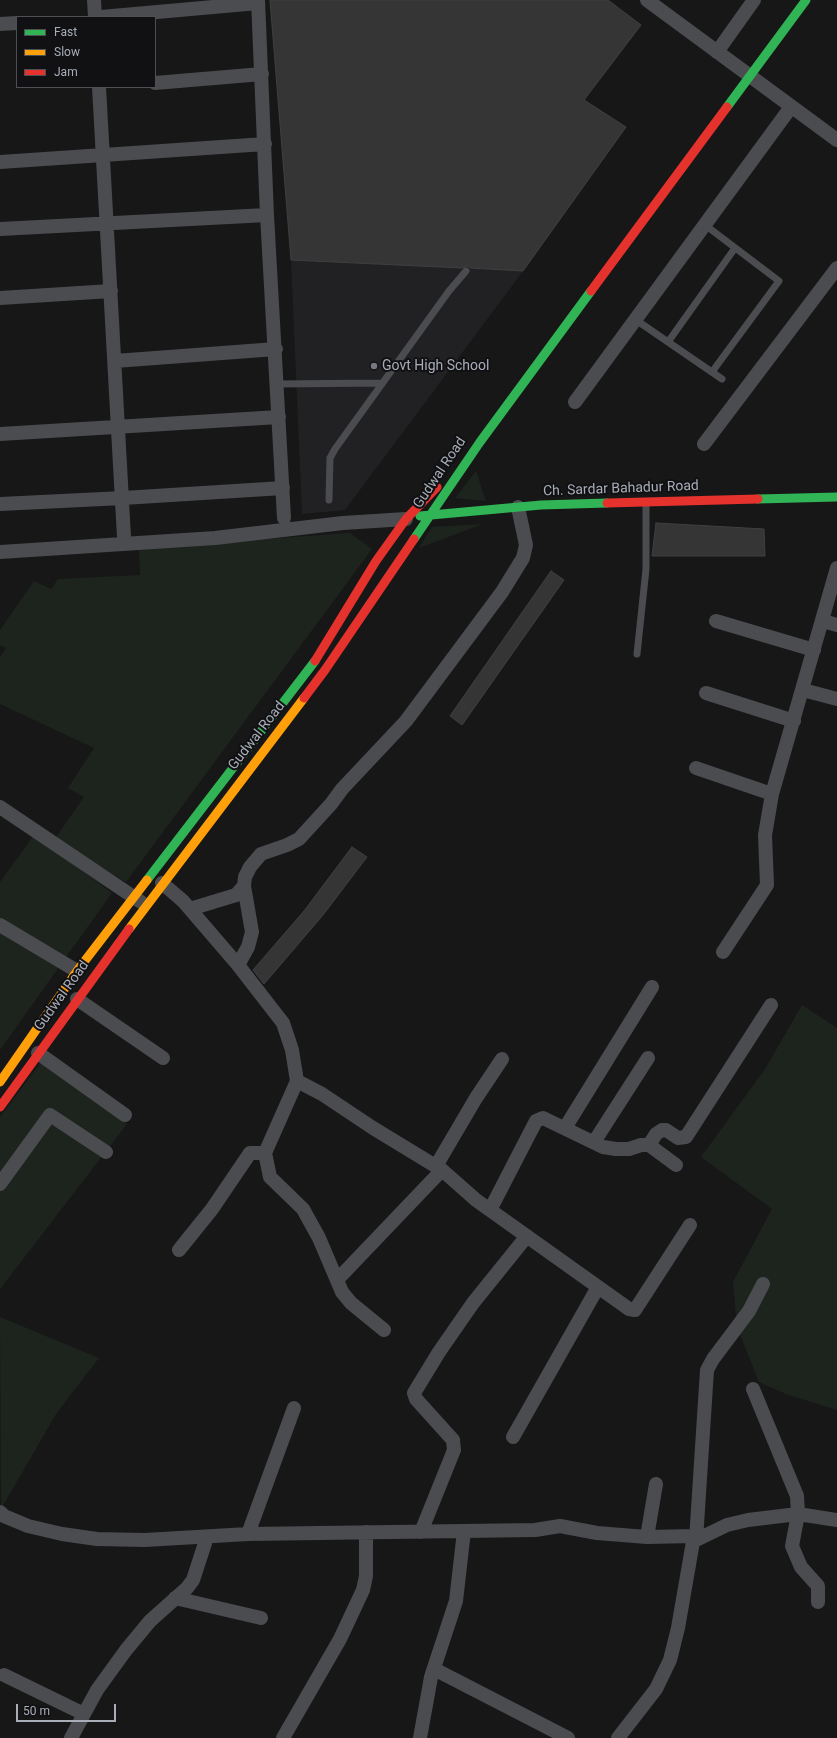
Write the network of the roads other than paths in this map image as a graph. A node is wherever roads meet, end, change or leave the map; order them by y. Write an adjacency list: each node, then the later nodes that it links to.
1 (94, 0): 6 (street)
2 (647, 0): 10 (street)
3 (754, 0): 10 (street)
4 (806, 0): 12 (main road)
5 (258, 1): 7 (street); 11 (street)
6 (95, 16)
7 (111, 16)
8 (16, 23): 9 (street)
9 (0, 24)
10 (717, 52): 12 (street)
11 (262, 74): 13 (street); 17 (street)
12 (750, 76): 15 (street); 41 (main road)
13 (156, 83)
14 (102, 88): 18 (street)
15 (792, 107): 16 (street); 22 (street)
16 (837, 140)
17 (265, 144): 18 (street); 20 (street)
18 (103, 155): 19 (street); 21 (street)
19 (0, 162)
20 (267, 215): 21 (street); 31 (street)
21 (107, 223): 23 (street); 27 (street)
22 (705, 225): 24 (lane); 29 (street)
23 (0, 229)
24 (735, 248): 30 (lane); 33 (lane)
25 (837, 268): 42 (street)
26 (466, 271): 35 (lane)
27 (111, 291): 28 (street); 32 (street)
28 (0, 298)
29 (636, 320): 30 (lane); 37 (street)
30 (668, 342): 33 (lane)
31 (276, 349): 32 (street); 36 (street)
32 (115, 360): 39 (street)
33 (712, 372): 34 (lane)
34 (722, 379)
35 (381, 383): 36 (lane); 46 (lane)
36 (277, 384): 38 (street)
37 (575, 402)
38 (279, 417): 39 (street); 43 (street)
39 (119, 426): 40 (street); 45 (street)
40 (0, 434)
41 (480, 442): 50 (main road, Gudwal Road); 52 (main road, Gudwal Road)
42 (704, 444)
43 (283, 488): 45 (street); 51 (street)
44 (837, 497): 47 (main road, Ch. Sardar Bahadur Road)
45 (123, 498): 48 (street); 53 (street)
46 (329, 500)
47 (646, 502): 49 (main road, Ch. Sardar Bahadur Road); 60 (lane)
48 (0, 504)
49 (518, 507): 50 (main road, Ch. Sardar Bahadur Road); 69 (street)
50 (429, 515): 52 (main road, Ch. Sardar Bahadur Road); 68 (main road, Gudwal Road)
51 (284, 518)
52 (406, 519): 54 (street); 70 (main road, Gudwal Road)
53 (124, 537)
54 (0, 552)
55 (837, 568): 57 (street)
56 (716, 621): 59 (street)
57 (822, 621): 58 (street); 59 (street)
58 (837, 625)
59 (814, 650): 61 (street)
60 (638, 654)
61 (803, 690): 63 (street); 64 (street)
62 (706, 693): 64 (street)
63 (837, 699)
64 (794, 721): 66 (street)
65 (696, 768): 66 (street)
66 (772, 794): 74 (street)
67 (0, 807): 70 (street)
68 (162, 883): 71 (main road, Gudwal Road); 72 (street)
69 (244, 886): 72 (street); 75 (street)
70 (133, 897): 71 (street); 76 (main road, Gudwal Road)
71 (145, 905): 78 (main road, Gudwal Road)
72 (190, 909): 75 (street)
73 (0, 925): 76 (street)
74 (723, 952)
75 (238, 965): 85 (street)
76 (77, 971): 84 (main road, Gudwal Road)
77 (652, 987): 88 (street)
78 (77, 999): 80 (main road, Gudwal Road); 81 (street)
79 (771, 1004): 90 (street)
80 (38, 1053): 86 (main road, Gudwal Road); 87 (street)
81 (163, 1058)
82 (648, 1058): 89 (street)
83 (502, 1059): 94 (street)
84 (2, 1076)
85 (297, 1081): 92 (street); 94 (street)
86 (0, 1107)
87 (125, 1115)
88 (564, 1128): 89 (street); 96 (street)
89 (594, 1142): 90 (street)
90 (649, 1145): 93 (street)
91 (106, 1152): 95 (street)
92 (265, 1153): 99 (street); 100 (street)
93 (676, 1165)
94 (439, 1168): 96 (street); 100 (street)
95 (0, 1184)
96 (490, 1210): 98 (street)
97 (690, 1225): 102 (street)
98 (527, 1236): 102 (street); 113 (street)
99 (180, 1250)
100 (337, 1280): 103 (street)
101 (763, 1284): 117 (street)
102 (598, 1287): 106 (street)
103 (384, 1330)
104 (753, 1389): 109 (street)
105 (294, 1408): 114 (street)
106 (513, 1437)
107 (656, 1484): 116 (street)
108 (0, 1512): 115 (street)
109 (798, 1514): 110 (street); 117 (street); 119 (street)
110 (837, 1520)
111 (464, 1531): 113 (street); 116 (street); 121 (street)
112 (366, 1532): 113 (street); 114 (street); 124 (street)
113 (421, 1532)
114 (248, 1534): 115 (street)
115 (207, 1537): 118 (street)
116 (647, 1537): 117 (street)
117 (695, 1538): 128 (street)
118 (175, 1598): 120 (street); 123 (street)
119 (818, 1602)
120 (261, 1618)
121 (434, 1669): 126 (street); 127 (street)
122 (4, 1675): 123 (street)
123 (84, 1714): 125 (street)
124 (287, 1737)
125 (71, 1738)
126 (420, 1738)
127 (568, 1738)
128 (618, 1738)

